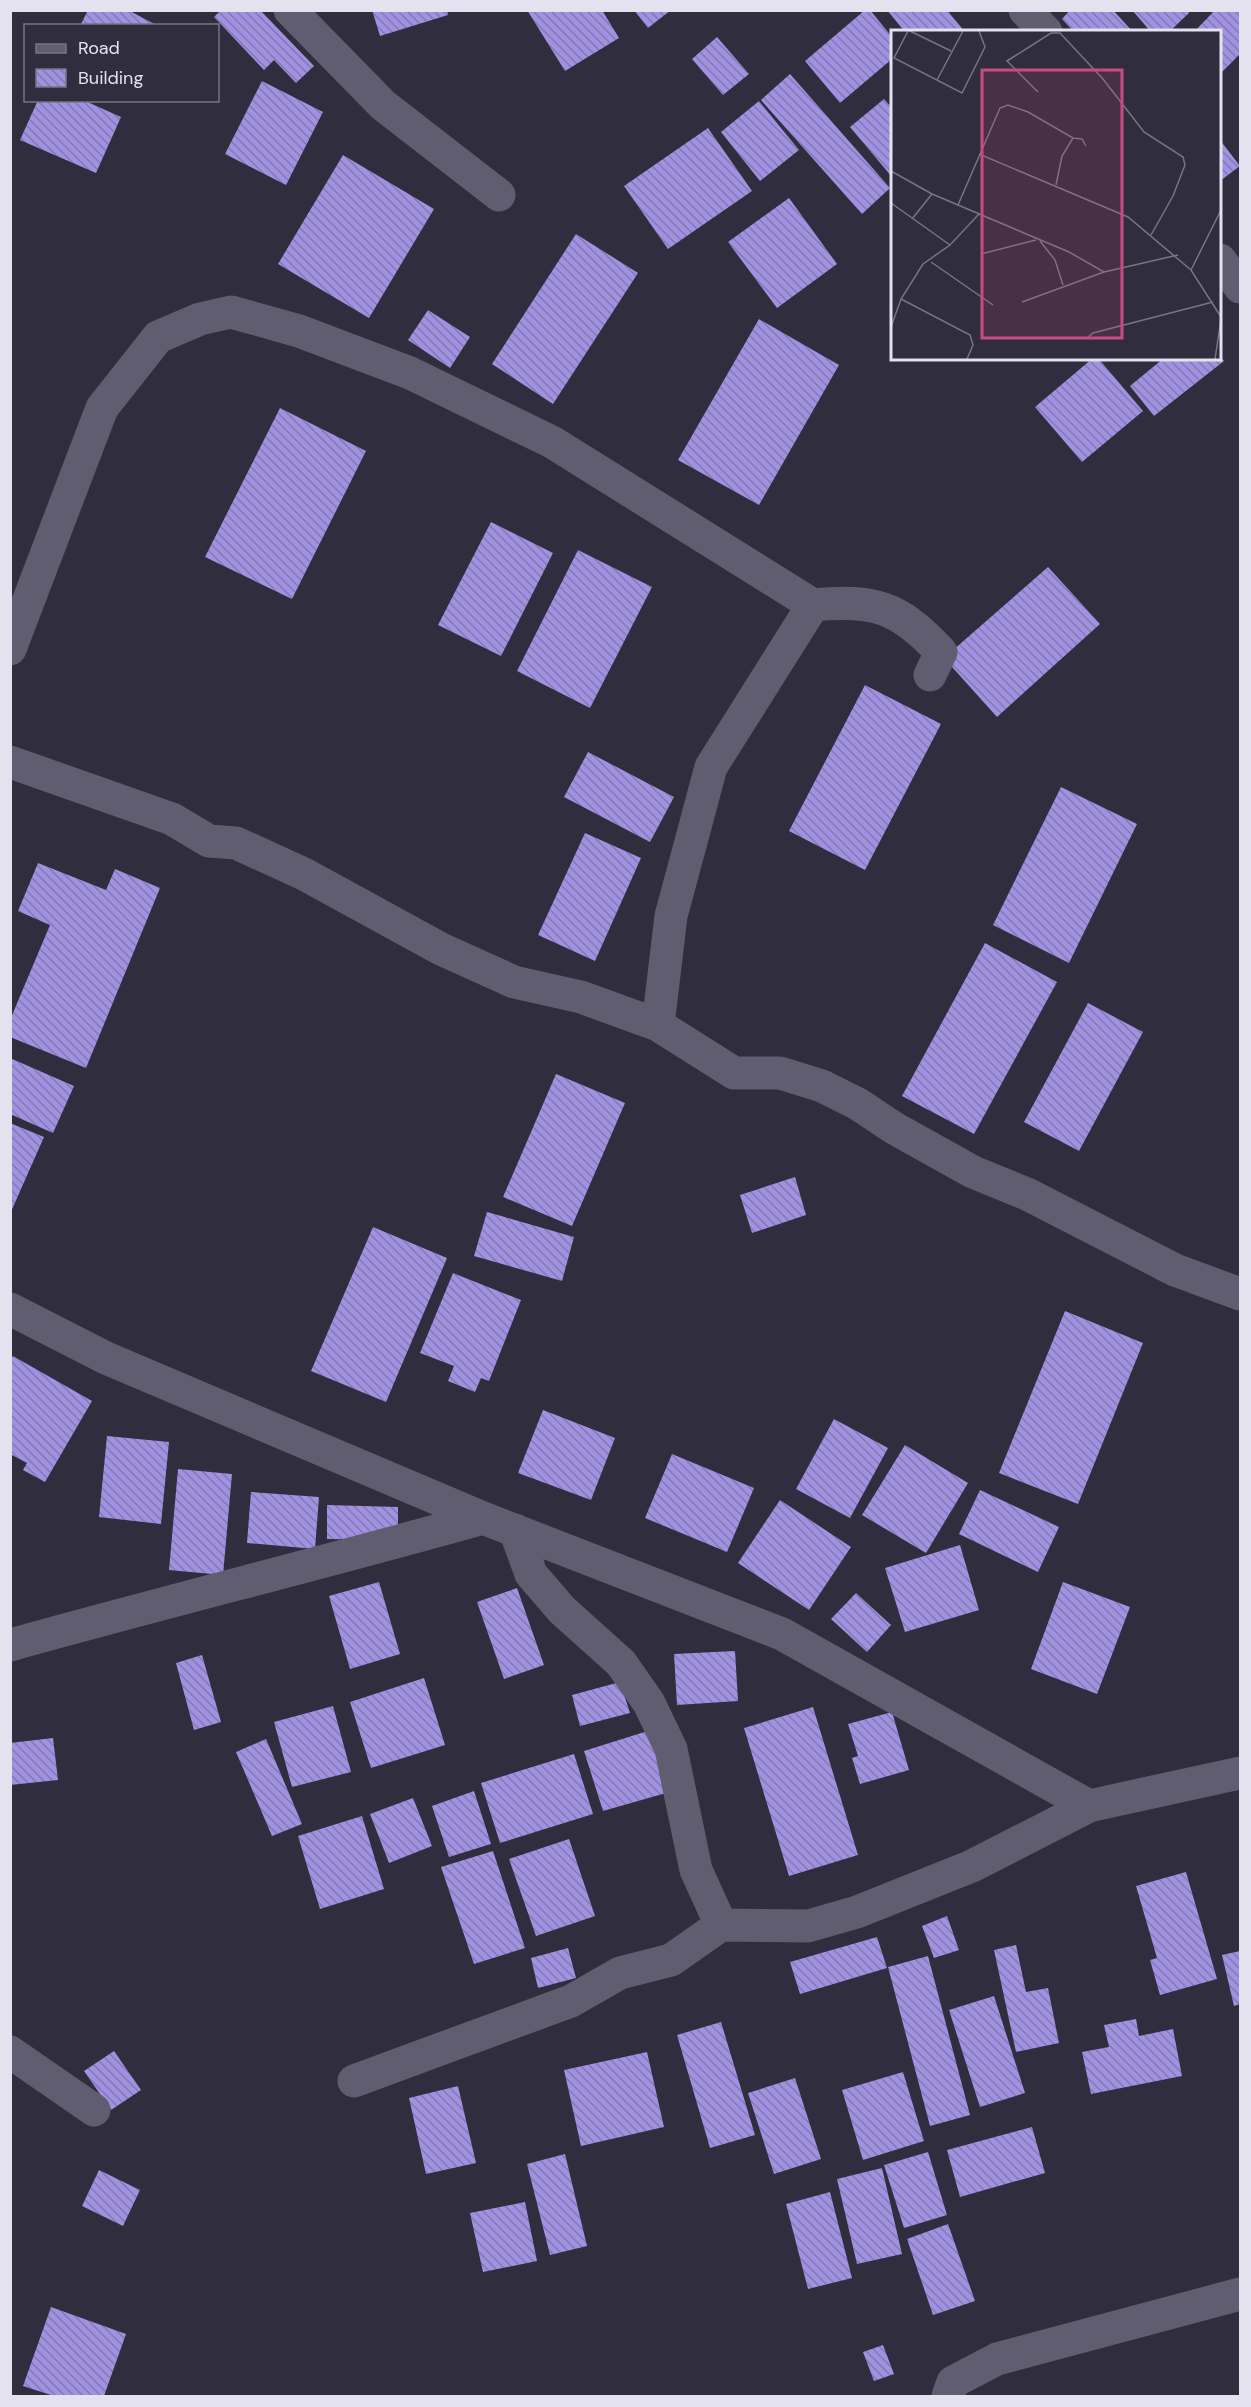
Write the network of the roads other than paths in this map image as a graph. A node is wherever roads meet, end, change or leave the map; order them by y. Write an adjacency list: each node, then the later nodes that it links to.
1 (290, 10): 4 (street)
2 (1025, 10): 3 (street)
3 (1044, 30)
4 (499, 195)
5 (1221, 261): 6 (street)
6 (1240, 287)
7 (813, 605): 8 (street); 9 (street); 11 (street)
8 (10, 649)
9 (930, 675)
10 (10, 762): 11 (street)
11 (658, 1026): 12 (street)
12 (1240, 1294)
13 (10, 1309): 14 (street)
14 (483, 1518): 15 (street); 16 (street)
15 (516, 1530): 18 (street); 19 (street)
16 (10, 1645)
17 (1240, 1773): 18 (street)
18 (1089, 1806): 19 (street)
19 (721, 1925): 21 (street)
20 (10, 2052): 22 (street)
21 (354, 2081)
22 (94, 2110)
23 (1240, 2294): 24 (street)
24 (948, 2397)

